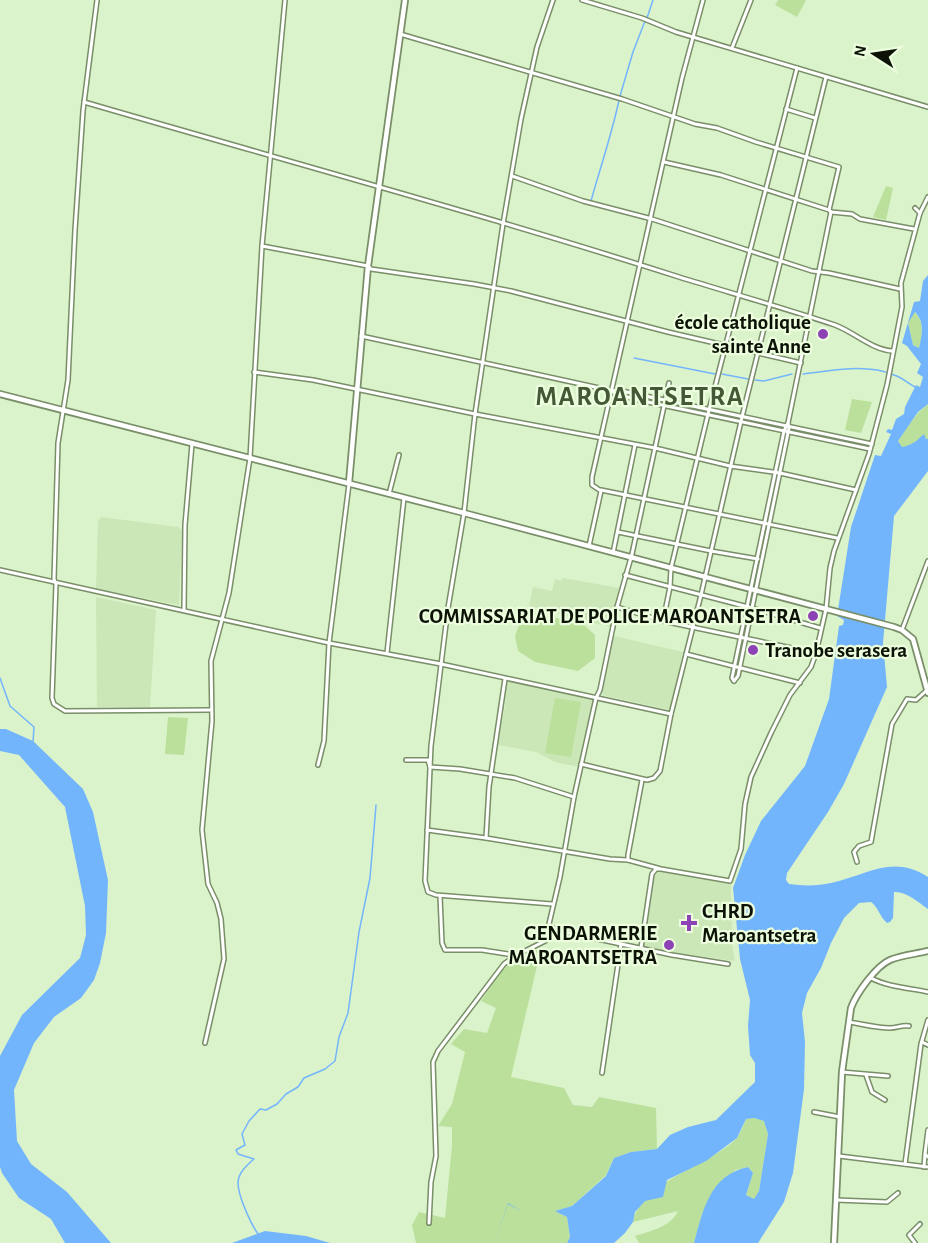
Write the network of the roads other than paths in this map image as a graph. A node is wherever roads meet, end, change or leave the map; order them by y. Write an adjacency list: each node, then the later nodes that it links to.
1 (97, 0): 14 (street)
2 (285, 0): 20 (street)
3 (405, 0): 8 (main road)
4 (553, 0): 12 (street)
5 (582, 0): 9 (street)
6 (703, 0): 9 (street)
7 (751, 0): 10 (street)
8 (399, 34): 12 (street); 24 (main road)
9 (694, 38): 10 (street); 17 (street)
10 (732, 48): 11 (street)
11 (797, 69): 13 (street); 16 (street)
12 (532, 74): 17 (street); 23 (street)
13 (826, 77): 15 (street); 18 (street)
14 (84, 102): 20 (street); 58 (street)
15 (928, 107)
16 (786, 109): 18 (street); 19 (street)
17 (674, 117): 19 (street); 22 (street)
18 (815, 118): 21 (street)
19 (776, 148): 21 (street); 25 (street)
20 (270, 156): 24 (street); 34 (street)
21 (806, 156): 27 (street); 29 (street)
22 (664, 162): 25 (street); 31 (street)
23 (512, 176): 31 (street); 32 (street)
24 (378, 185): 32 (street); 38 (main road)
25 (765, 190): 27 (street); 35 (street)
26 (928, 197): 30 (street)
27 (795, 200): 29 (street); 36 (street)
28 (915, 208): 30 (street)
29 (830, 211): 33 (street); 39 (street)
30 (920, 213): 33 (street)
31 (652, 219): 35 (street); 37 (street)
32 (503, 224): 37 (street); 40 (street)
33 (914, 229): 41 (street)
34 (262, 246): 38 (street); 52 (street)
35 (750, 250): 36 (street); 42 (street)
36 (781, 260): 39 (street); 43 (street)
37 (641, 265): 42 (street); 45 (street)
38 (368, 266): 40 (street); 46 (main road)
39 (819, 272): 41 (street); 44 (street)
40 (494, 288): 45 (street); 51 (street)
41 (900, 289): 48 (street)
42 (738, 295): 43 (street); 47 (street)
43 (770, 305): 44 (street); 49 (street)
44 (810, 318): 48 (street); 50 (street)
45 (628, 320): 47 (street); 55 (street)
46 (361, 336): 51 (street); 54 (main road)
47 (727, 345): 49 (street); 59 (street)
48 (892, 351): 65 (street)
49 (758, 352): 50 (street); 61 (street)
50 (801, 363): 62 (street)
51 (483, 364): 55 (street); 60 (street)
52 (254, 372): 54 (street); 70 (street)
53 (669, 383): 57 (street)
54 (358, 390): 60 (street); 75 (main road)
55 (613, 392): 57 (street); 63 (street)
56 (0, 394): 58 (main road)
57 (665, 403): 59 (street); 67 (street)
58 (62, 411): 64 (main road); 101 (street)
59 (709, 412): 61 (street); 71 (street)
60 (476, 414): 63 (street); 83 (street)
61 (741, 419): 62 (street); 72 (street)
62 (787, 428): 65 (street); 68 (street); 73 (street); 74 (street)
63 (602, 439): 66 (street); 76 (street)
64 (192, 444): 70 (main road); 108 (street)
65 (872, 444): 68 (street)
66 (635, 445): 67 (street); 79 (street)
67 (654, 448): 71 (street); 81 (street)
68 (870, 449): 77 (street)
69 (399, 455): 78 (street)
70 (250, 458): 75 (main road); 109 (street)
71 (698, 459): 72 (street); 82 (street)
72 (730, 466): 73 (street); 84 (street)
73 (775, 472): 74 (street); 85 (street)
74 (780, 473): 77 (street); 86 (street)
75 (349, 483): 78 (main road); 115 (street)
76 (601, 490): 79 (street); 91 (street)
77 (856, 490): 89 (street)
78 (389, 494): 80 (main road)
79 (626, 495): 81 (street); 87 (street)
80 (404, 498): 83 (main road); 116 (street)
81 (643, 499): 82 (street); 88 (street)
82 (687, 508): 84 (street); 90 (street)
83 (464, 513): 91 (main road); 119 (street)
84 (720, 514): 85 (street); 92 (street)
85 (765, 523): 86 (street); 95 (street)
86 (770, 524): 89 (street); 103 (street)
87 (618, 532): 88 (street); 93 (street)
88 (636, 534): 90 (street); 94 (street)
89 (838, 538): 107 (street)
90 (677, 544): 92 (street); 97 (street)
91 (589, 546): 93 (main road)
92 (711, 551): 95 (street); 100 (street)
93 (613, 553): 94 (main road)
94 (630, 557): 97 (main road); 99 (street)
95 (758, 559): 103 (street)
96 (928, 561): 113 (street)
97 (671, 568): 100 (main road); 102 (street)
98 (0, 570): 101 (street)
99 (625, 575): 102 (street); 105 (street)
100 (705, 577): 103 (main road); 104 (street)
101 (56, 584): 108 (street); 126 (street)
102 (670, 587): 104 (street); 110 (street)
103 (754, 590): 106 (street); 107 (main road)
104 (702, 595): 106 (street); 111 (street)
105 (617, 607): 110 (street); 125 (street)
106 (750, 608): 112 (street); 114 (street)
107 (826, 609): 112 (street); 113 (main road)
108 (184, 610): 109 (street)
109 (221, 619): 115 (street); 126 (street)
110 (663, 621): 111 (street)
111 (693, 628): 114 (street); 118 (street)
112 (820, 628): 117 (street)
113 (902, 630): 124 (main road)
114 (743, 638): 117 (street); 120 (street); 121 (street)
115 (329, 643): 116 (street); 130 (street)
116 (387, 653): 119 (street)
117 (816, 653): 123 (street)
118 (686, 654): 120 (street); 127 (street)
119 (441, 664): 122 (street); 131 (street)
120 (735, 666): 121 (street); 121 (street)
121 (740, 668): 123 (street)
122 (505, 679): 125 (street); 132 (street)
123 (800, 683): 140 (street)
124 (927, 691): 139 (street)
125 (596, 698): 127 (street); 129 (street)
126 (211, 710): 155 (street)
127 (671, 714): 133 (street)
128 (406, 760): 131 (street)
129 (581, 764): 133 (street); 134 (street)
130 (318, 765)
131 (430, 767): 132 (street); 135 (street)
132 (492, 774): 134 (street); 136 (street)
133 (642, 780): 138 (street)
134 (574, 797): 137 (street)
135 (427, 830): 136 (street); 141 (street)
136 (486, 838): 137 (street)
137 (564, 851): 138 (street); 142 (street)
138 (628, 861): 140 (street)
139 (857, 862)
140 (661, 869): 145 (street)
141 (440, 896): 142 (street); 147 (street)
142 (552, 904): 143 (street)
143 (549, 924): 144 (street); 147 (street)
144 (621, 944): 145 (street); 158 (street)
145 (641, 948): 148 (street)
146 (928, 951): 149 (main road)
147 (515, 956): 172 (street)
148 (728, 964)
149 (871, 978): 150 (street); 152 (main road)
150 (928, 992)
151 (928, 1020): 154 (street)
152 (849, 1022): 153 (street); 157 (main road)
153 (909, 1026)
154 (922, 1042): 156 (street); 168 (street)
155 (205, 1043)
156 (928, 1045)
157 (842, 1072): 159 (street); 163 (main road)
158 (602, 1073)
159 (866, 1075): 160 (street); 161 (street)
160 (888, 1076)
161 (885, 1100)
162 (814, 1112): 163 (street)
163 (840, 1117): 167 (main road)
164 (928, 1130): 165 (street)
165 (927, 1141): 166 (street)
166 (926, 1155): 169 (street)
167 (839, 1156): 168 (street); 171 (main road)
168 (905, 1164): 169 (street)
169 (926, 1167)
170 (898, 1193): 171 (street)
171 (836, 1200): 174 (main road)
172 (429, 1223)
173 (920, 1224): 175 (street)
174 (834, 1243)
175 (915, 1243)

